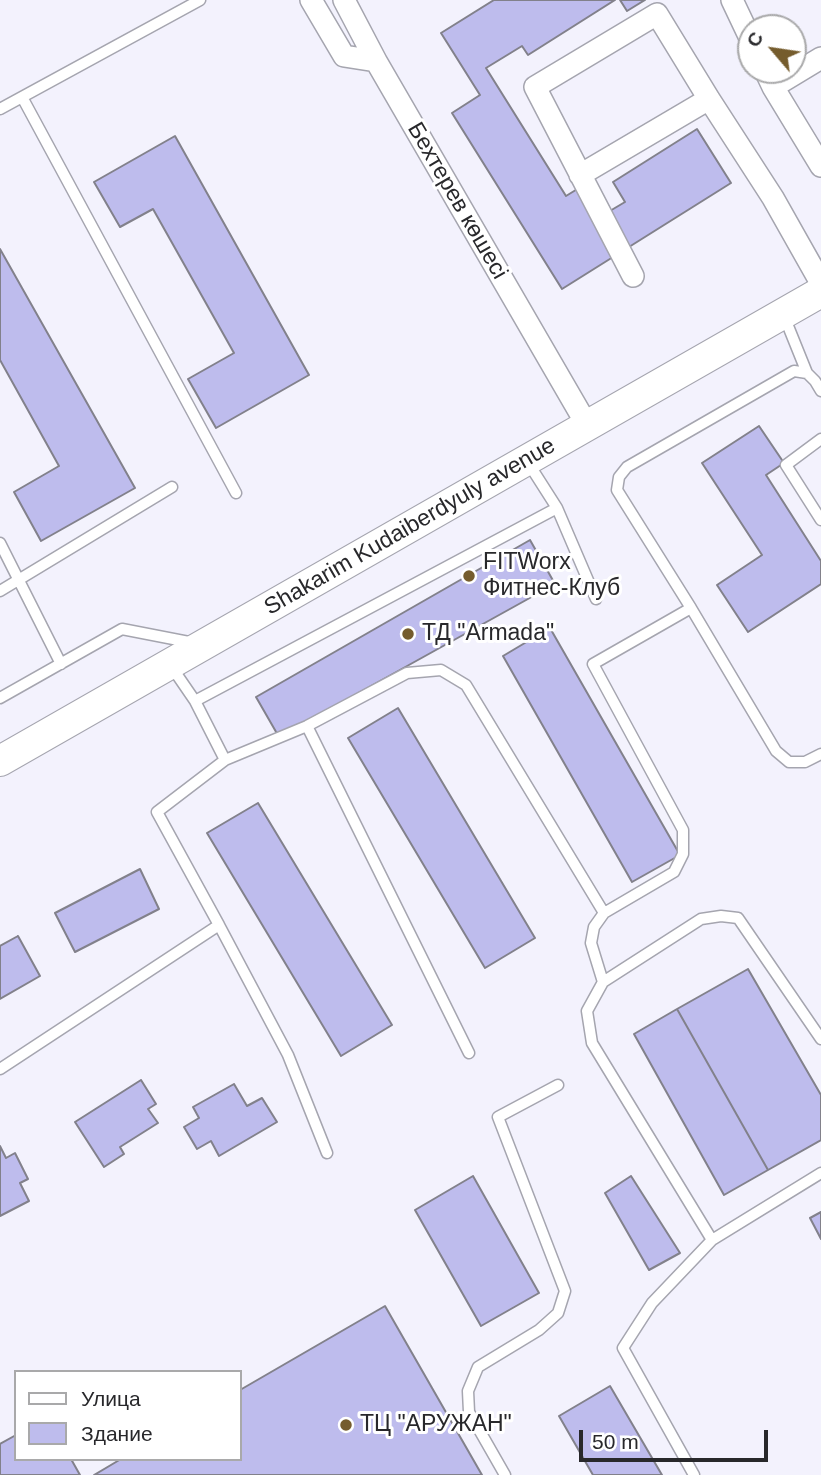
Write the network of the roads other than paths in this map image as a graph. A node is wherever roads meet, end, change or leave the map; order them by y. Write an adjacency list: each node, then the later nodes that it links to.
1 (200, 0): 6 (lane)
2 (310, 0): 4 (street)
3 (344, 0): 4 (street, Бехтерев көшесі)
4 (376, 61): 17 (street, Бехтерев көшесі)
5 (773, 84): 9 (street)
6 (22, 97): 8 (lane); 21 (lane)
7 (709, 99): 10 (street); 10 (street); 12 (street)
8 (0, 109)
9 (821, 166)
10 (580, 175): 11 (street)
11 (633, 276)
12 (821, 283)
13 (821, 292): 14 (main road, Shakarim Kudaiberdyuly avenue)
14 (783, 313): 15 (lane); 17 (main road, Shakarim Kudaiberdyuly avenue)
15 (807, 373): 16 (lane); 28 (lane)
16 (821, 391)
17 (587, 425): 19 (main road, Shakarim Kudaiberdyuly avenue)
18 (821, 439): 23 (lane)
19 (527, 460): 22 (lane); 29 (main road, Shakarim Kudaiberdyuly avenue)
20 (172, 486): 25 (lane)
21 (236, 493)
22 (557, 508): 27 (lane); 33 (lane)
23 (821, 520)
24 (0, 543): 25 (lane)
25 (18, 579): 26 (lane); 30 (lane)
26 (0, 591)
27 (596, 599)
28 (691, 608): 35 (lane); 38 (lane)
29 (204, 645): 30 (lane); 31 (main road, Shakarim Kudaiberdyuly avenue)
30 (61, 664): 32 (lane)
31 (170, 664): 33 (lane); 36 (main road, Shakarim Kudaiberdyuly avenue)
32 (0, 698)
33 (195, 701): 37 (lane)
34 (307, 726): 37 (lane); 38 (lane); 42 (lane)
35 (820, 755)
36 (0, 761)
37 (225, 761): 39 (lane)
38 (604, 913): 40 (lane)
39 (219, 925): 43 (lane); 45 (lane)
40 (603, 982): 41 (lane); 47 (lane)
41 (821, 1040)
42 (470, 1053)
43 (0, 1069)
44 (558, 1086): 48 (lane)
45 (327, 1153)
46 (821, 1172): 47 (lane)
47 (712, 1240): 49 (lane)
48 (505, 1475)
49 (694, 1475)

